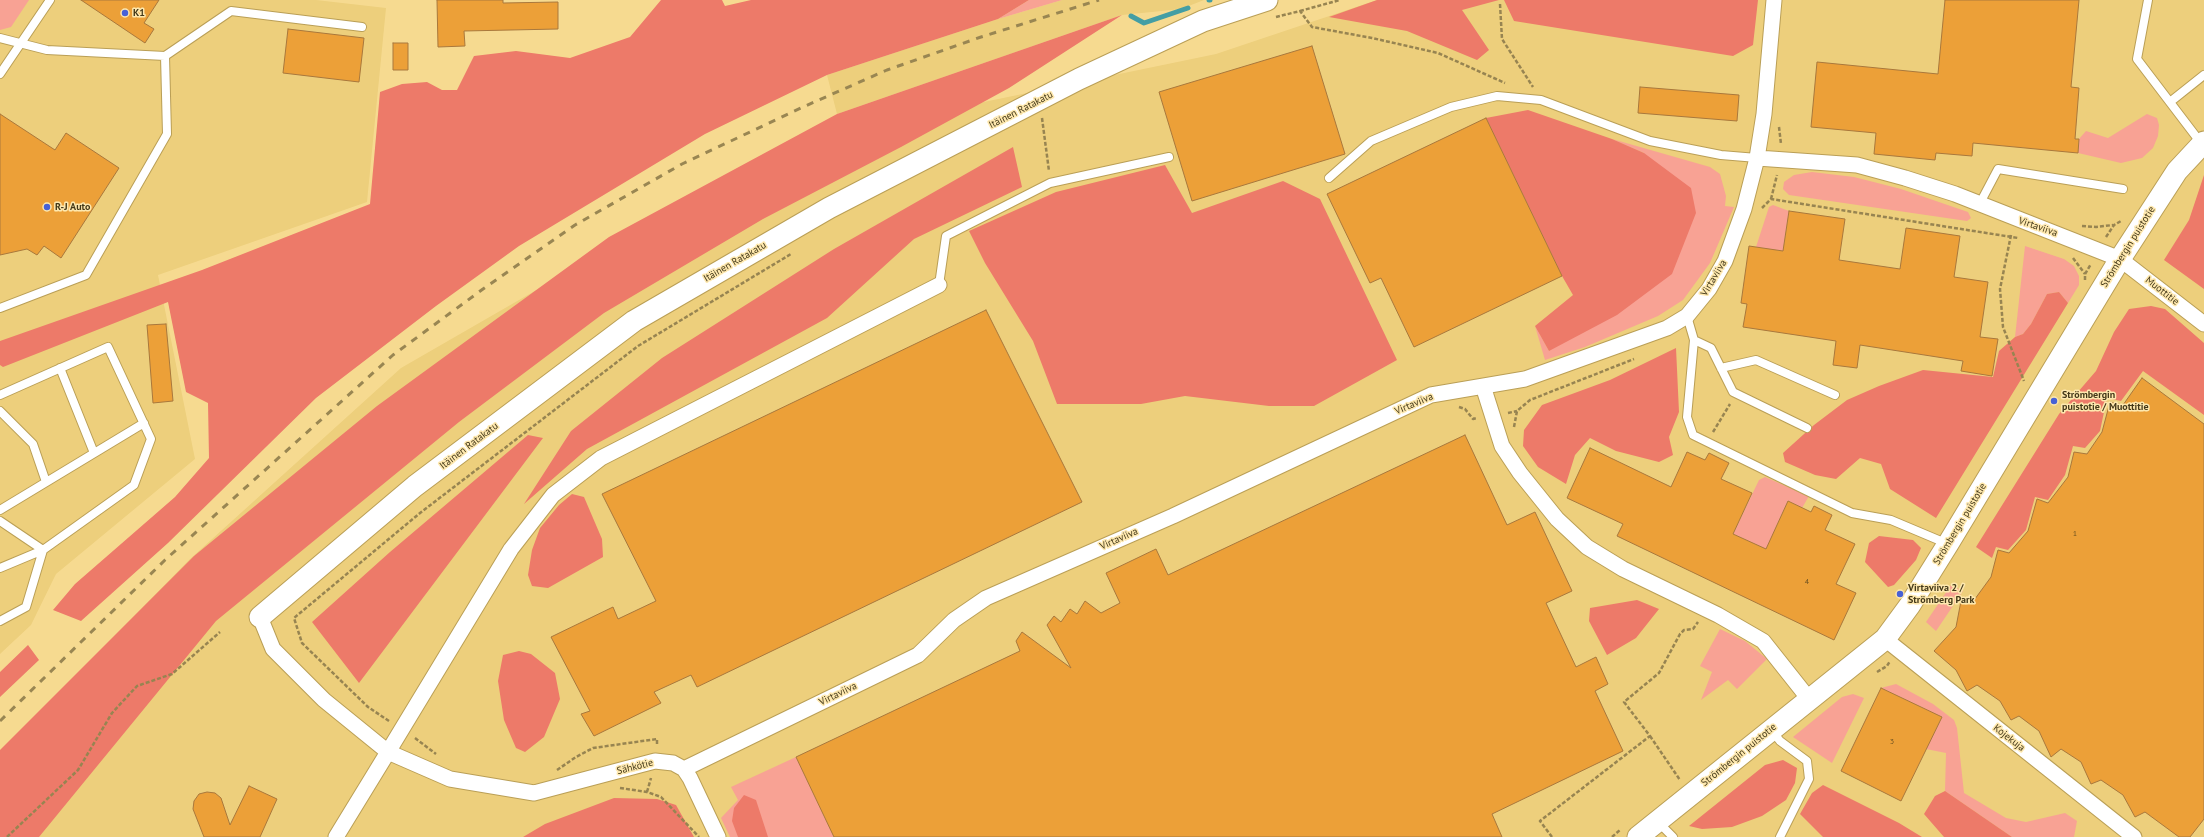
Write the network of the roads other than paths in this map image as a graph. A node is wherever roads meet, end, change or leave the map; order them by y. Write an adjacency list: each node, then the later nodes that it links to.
1 (50, 0): 7 (lane)
2 (1774, 0): 14 (street)
3 (2148, 0): 11 (lane)
4 (1268, 10): 39 (street, Itäinen Ratakatu)
5 (362, 27): 8 (lane)
6 (0, 38): 7 (lane)
7 (21, 44): 8 (lane); 9 (lane)
8 (165, 56): 20 (lane)
9 (0, 74)
10 (2204, 75): 11 (lane)
11 (2170, 102): 12 (lane)
12 (2203, 143): 18 (street, Strömbergin puistotie)
13 (1169, 157): 19 (lane)
14 (1757, 158): 15 (lane); 17 (street, Virtaviiva); 21 (street, Virtaviiva)
15 (1329, 178)
16 (2123, 189): 17 (lane)
17 (1979, 205): 18 (street, Virtaviiva)
18 (2120, 259): 22 (street, Muottitie); 36 (street, Strömbergin puistotie)
19 (939, 286): 44 (street)
20 (0, 308)
21 (1687, 316): 23 (lane); 26 (street, Virtaviiva)
22 (2204, 324)
23 (1694, 340): 25 (lane); 36 (lane)
24 (60, 368): 27 (lane); 30 (lane); 32 (lane)
25 (1721, 368): 28 (lane); 31 (lane)
26 (1483, 386): 42 (street); 45 (street, Virtaviiva)
27 (0, 395)
28 (1834, 395)
29 (0, 411): 33 (lane)
30 (144, 423): 32 (lane); 37 (lane)
31 (1807, 428)
32 (94, 453): 33 (lane)
33 (46, 482): 34 (lane)
34 (0, 510)
35 (0, 521): 37 (lane)
36 (1948, 544): 41 (street, Strömbergin puistotie)
37 (43, 550): 38 (lane); 40 (lane)
38 (0, 568)
39 (260, 618): 44 (street)
40 (0, 620)
41 (1885, 638): 42 (street, Strömbergin puistotie); 52 (street, Kojekuja)
42 (1809, 699): 43 (street, Strömbergin puistotie)
43 (1771, 730): 46 (street, Strömbergin puistotie); 51 (lane)
44 (388, 752): 45 (street, Sähkötie); 47 (street)
45 (684, 770): 48 (street)
46 (1657, 821): 49 (street, Strömbergin puistotie); 50 (lane)
47 (336, 837)
48 (718, 837)
49 (1638, 837)
50 (1673, 837)
51 (1780, 837)
52 (2134, 837)

